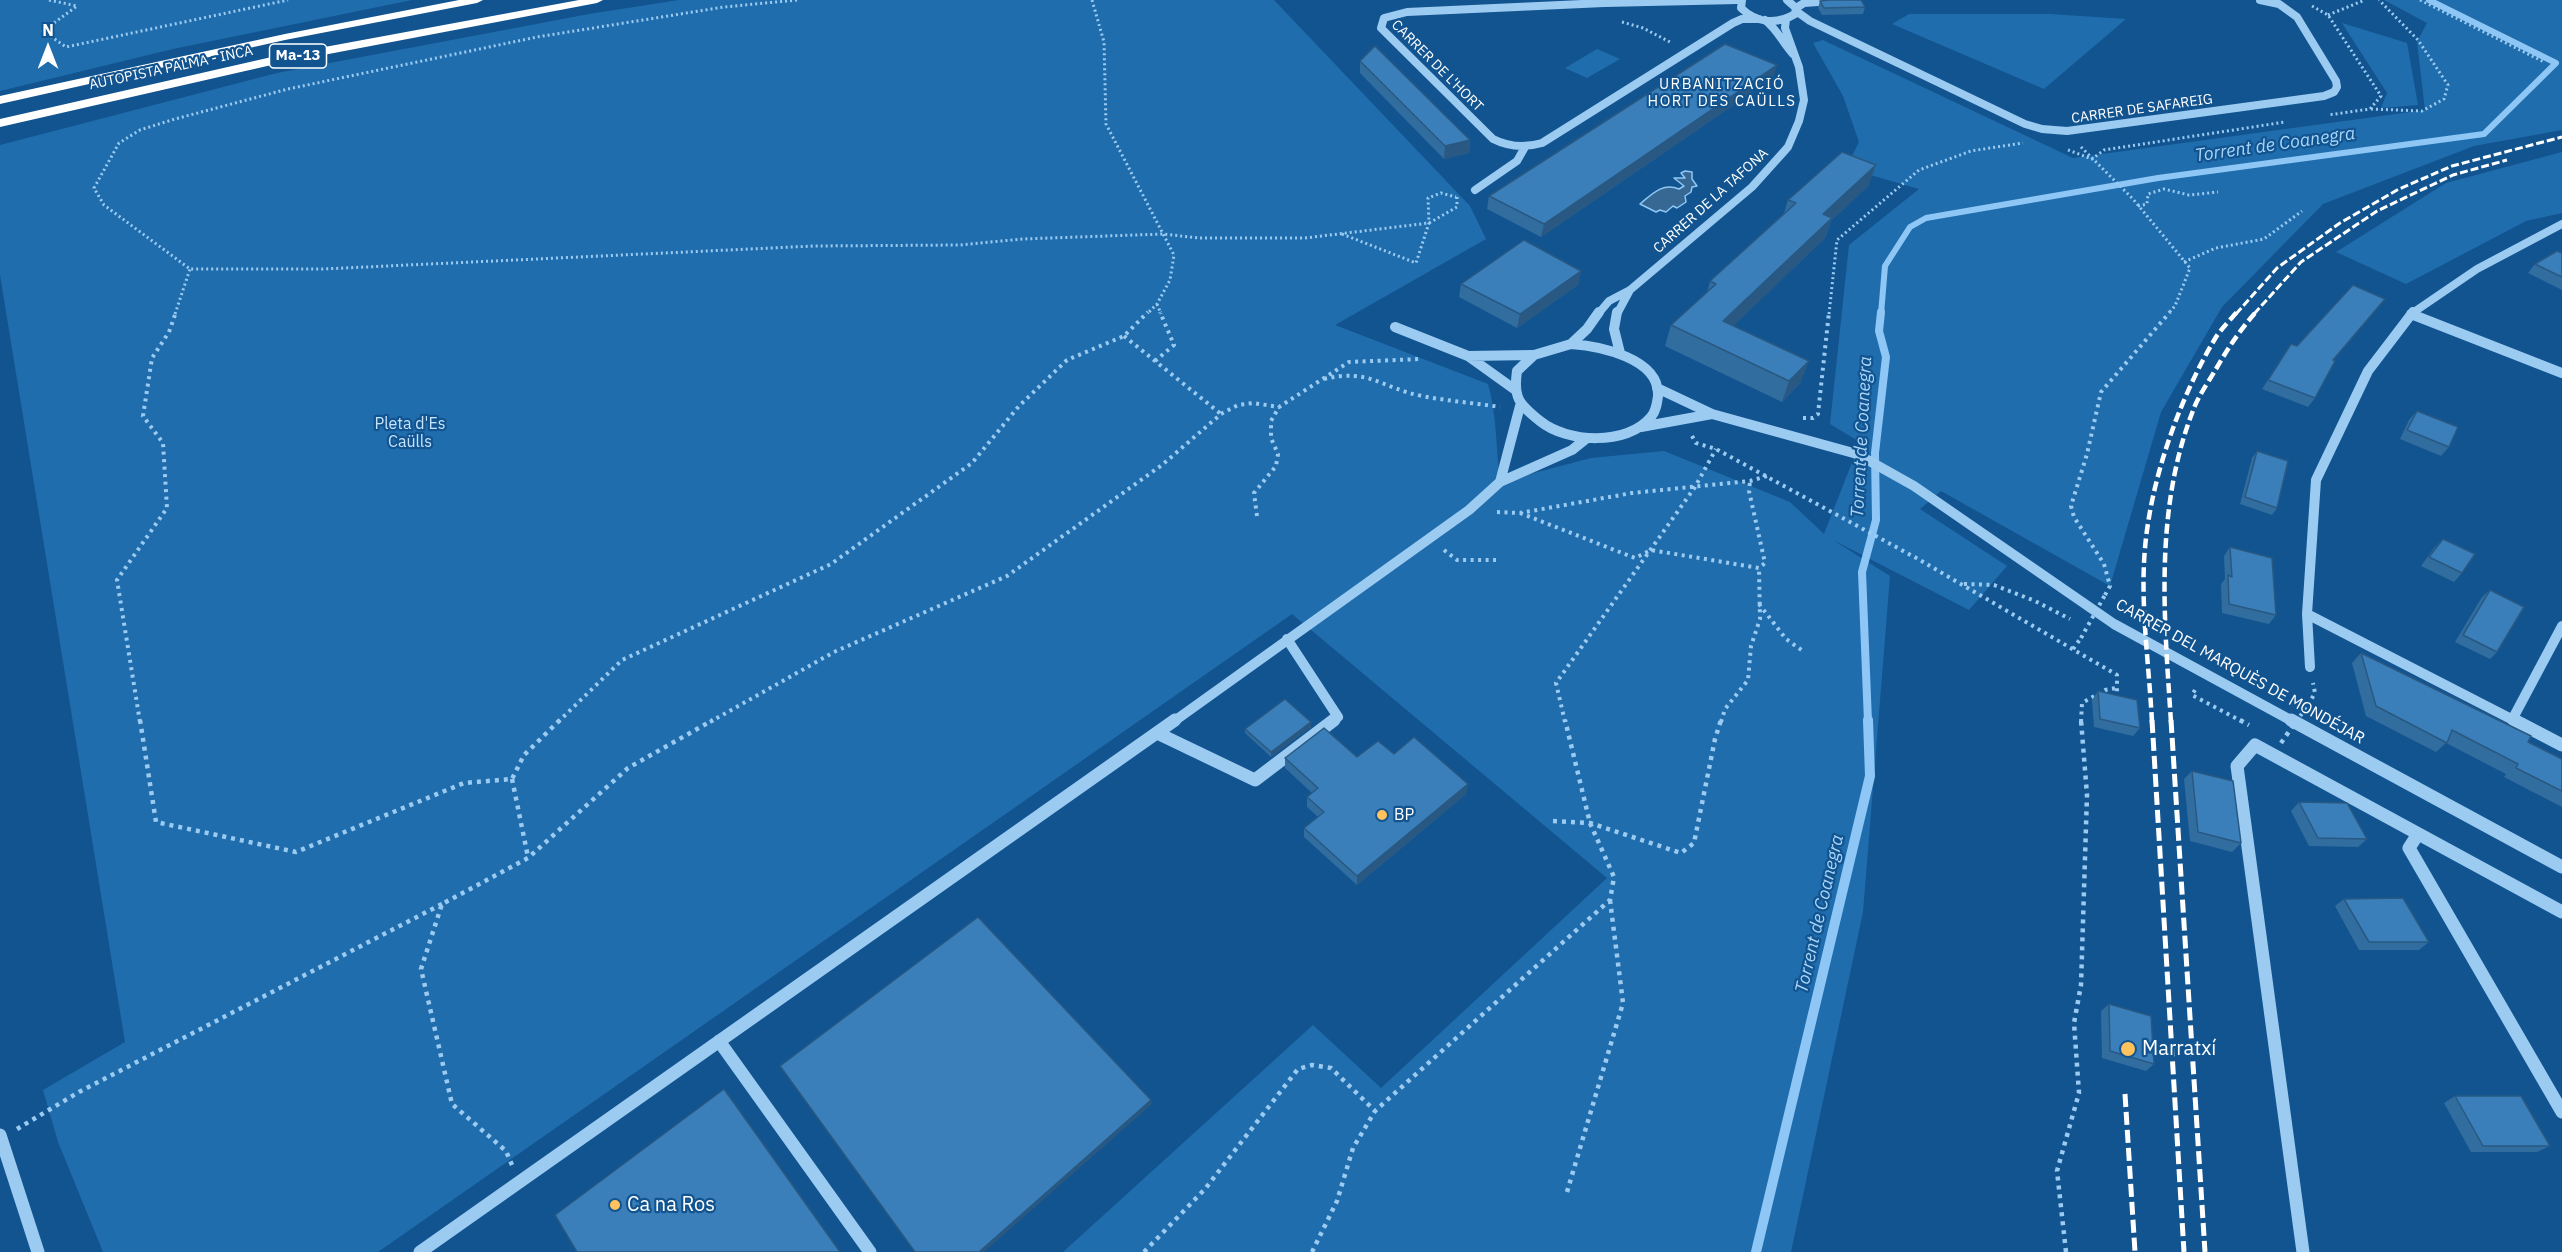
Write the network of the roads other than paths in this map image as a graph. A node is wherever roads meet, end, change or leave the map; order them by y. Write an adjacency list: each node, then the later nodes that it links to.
1 (477, 0): 13 (highway, AUTOPISTA PALMA - INCA / Ma-13)
2 (597, 0): 14 (highway, AUTOPISTA PALMA - INCA / Ma-13)
3 (1737, 0): 15 (street, CARRER DE L'HORT)
4 (1742, 0): 9 (street, CARRER DE LA TAFONA)
5 (1787, 0): 8 (street, CARRER DE SAFAREIG)
6 (1847, 0): 8 (street)
7 (2260, 0): 11 (street, CARRER DE SAFAREIG)
8 (1796, 9): 10 (street); 11 (street, CARRER DE SAFAREIG)
9 (1761, 19): 10 (street, CARRER DE SAFAREIG); 12 (street, CARRER DE LA TAFONA); 15 (street)
10 (1788, 19): 11 (street, CARRER DE SAFAREIG); 12 (street, CARRER DE LA TAFONA)
11 (1810, 21)
12 (1793, 54): 18 (street, CARRER DE LA TAFONA)
13 (0, 100)
14 (0, 123)
15 (1525, 147): 16 (street)
16 (1475, 190)
17 (2562, 224): 19 (street)
18 (1630, 290): 21 (street); 22 (street)
19 (2411, 314): 25 (street); 33 (street)
20 (1395, 327): 24 (street)
21 (1571, 344): 22 (street); 23 (street)
22 (1620, 353): 26 (street)
23 (1534, 355): 24 (street); 27 (street)
24 (1468, 356): 27 (street)
25 (2562, 373)
26 (1657, 388): 29 (street, CARRER DEL MARQUÈS DE MONDÉJAR); 30 (street)
27 (1514, 389): 28 (street)
28 (1520, 406): 31 (street); 32 (street)
29 (1712, 414): 30 (street); 41 (street, CARRER DEL MARQUÈS DE MONDÉJAR)
30 (1641, 427): 31 (street)
31 (1587, 438): 32 (street)
32 (1500, 482): 35 (street)
33 (2307, 614): 36 (street); 37 (street)
34 (2562, 626): 37 (street)
35 (1287, 639): 38 (street); 38 (street)
36 (2310, 667)
37 (2512, 720): 39 (street)
38 (1156, 733): 43 (street)
39 (2562, 745)
40 (2418, 834): 42 (street); 44 (street); 49 (street)
41 (2562, 867)
42 (2562, 912)
43 (719, 1041): 47 (street); 48 (street)
44 (2562, 1112)
45 (1, 1137): 46 (street)
46 (39, 1252)
47 (420, 1252)
48 (870, 1252)
49 (2303, 1252)

